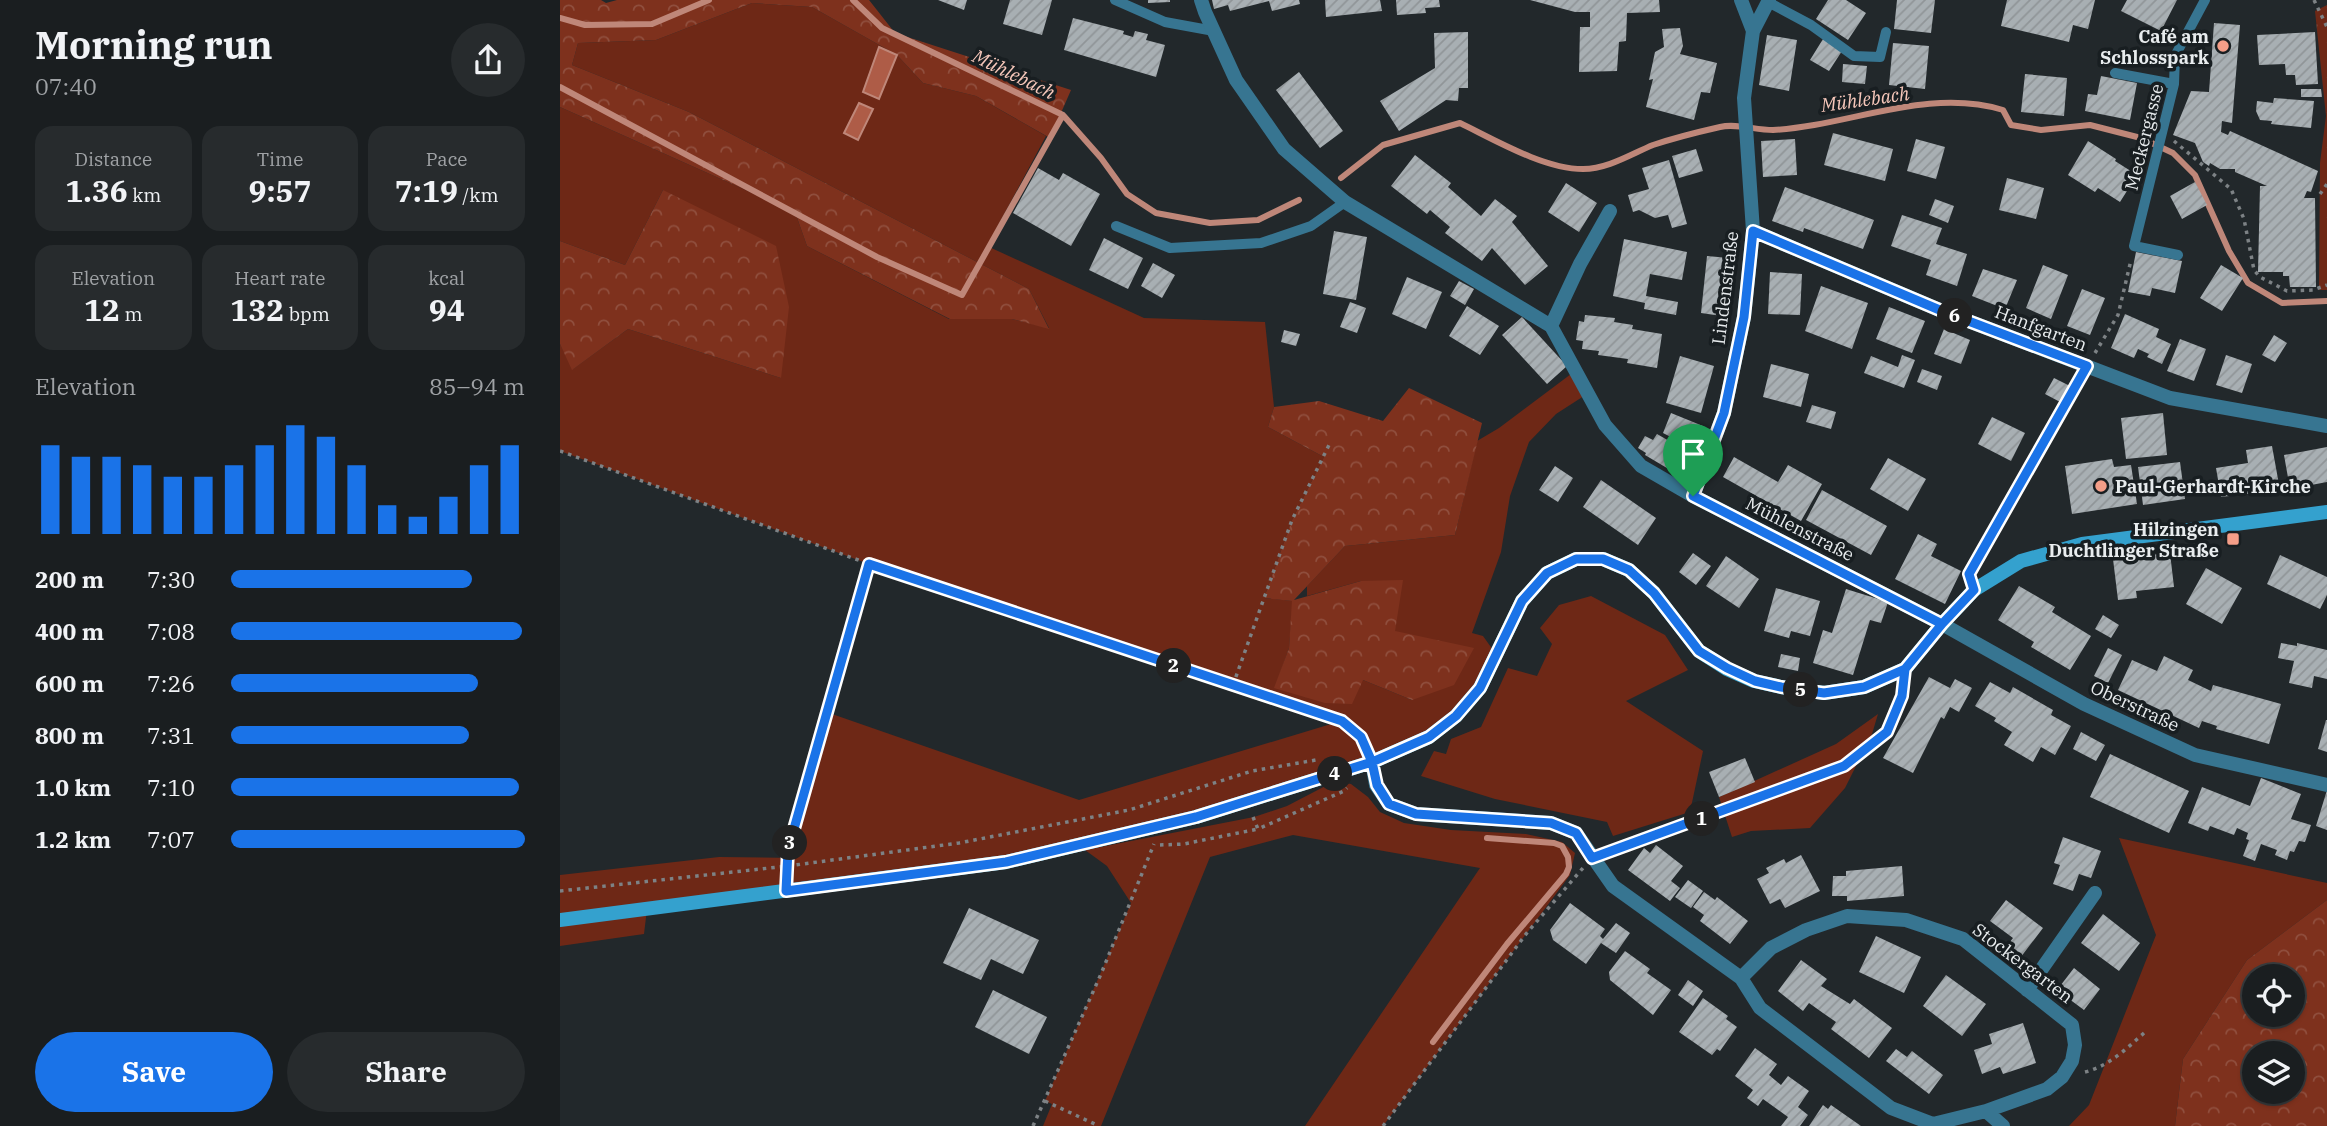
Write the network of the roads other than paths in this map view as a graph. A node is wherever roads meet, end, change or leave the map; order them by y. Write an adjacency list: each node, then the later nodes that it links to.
1 (1115, 0): 6 (lane)
2 (1201, 0): 6 (street, Mühlenstraße)
3 (1741, 0): 7 (street)
4 (2205, 0): 10 (lane, Meckergasse)
5 (1769, 1): 7 (street, Lindenstraße); 8 (lane)
6 (1213, 31): 11 (street, Mühlenstraße)
7 (1753, 31): 14 (street, Lindenstraße)
8 (1886, 32)
9 (2115, 73): 10 (lane)
10 (2174, 83): 15 (lane, Meckergasse)
11 (1345, 202): 13 (lane); 16 (street, Mühlenstraße)
12 (1611, 211): 16 (street)
13 (1116, 226)
14 (1753, 231): 17 (street, Hanfgarten); 18 (street, Lindenstraße)
15 (2178, 255)
16 (1550, 326): 18 (street, Mühlenstraße)
17 (2327, 426)
18 (1693, 496): 20 (street, Mühlenstraße)
19 (2327, 512): 20 (main road)
20 (1942, 624): 21 (main road); 24 (street, Oberstraße)
21 (1905, 669): 22 (main road); 23 (lane)
22 (1372, 762): 26 (main road); 27 (street, Stockergarten)
23 (1844, 766)
24 (2327, 785)
25 (2095, 893): 28 (street)
26 (560, 920)
27 (1741, 978): 28 (street, Stockergarten); 29 (street, Stockergarten)
28 (2027, 990): 29 (street, Stockergarten)
29 (1986, 1111): 30 (street)
30 (2003, 1126)

